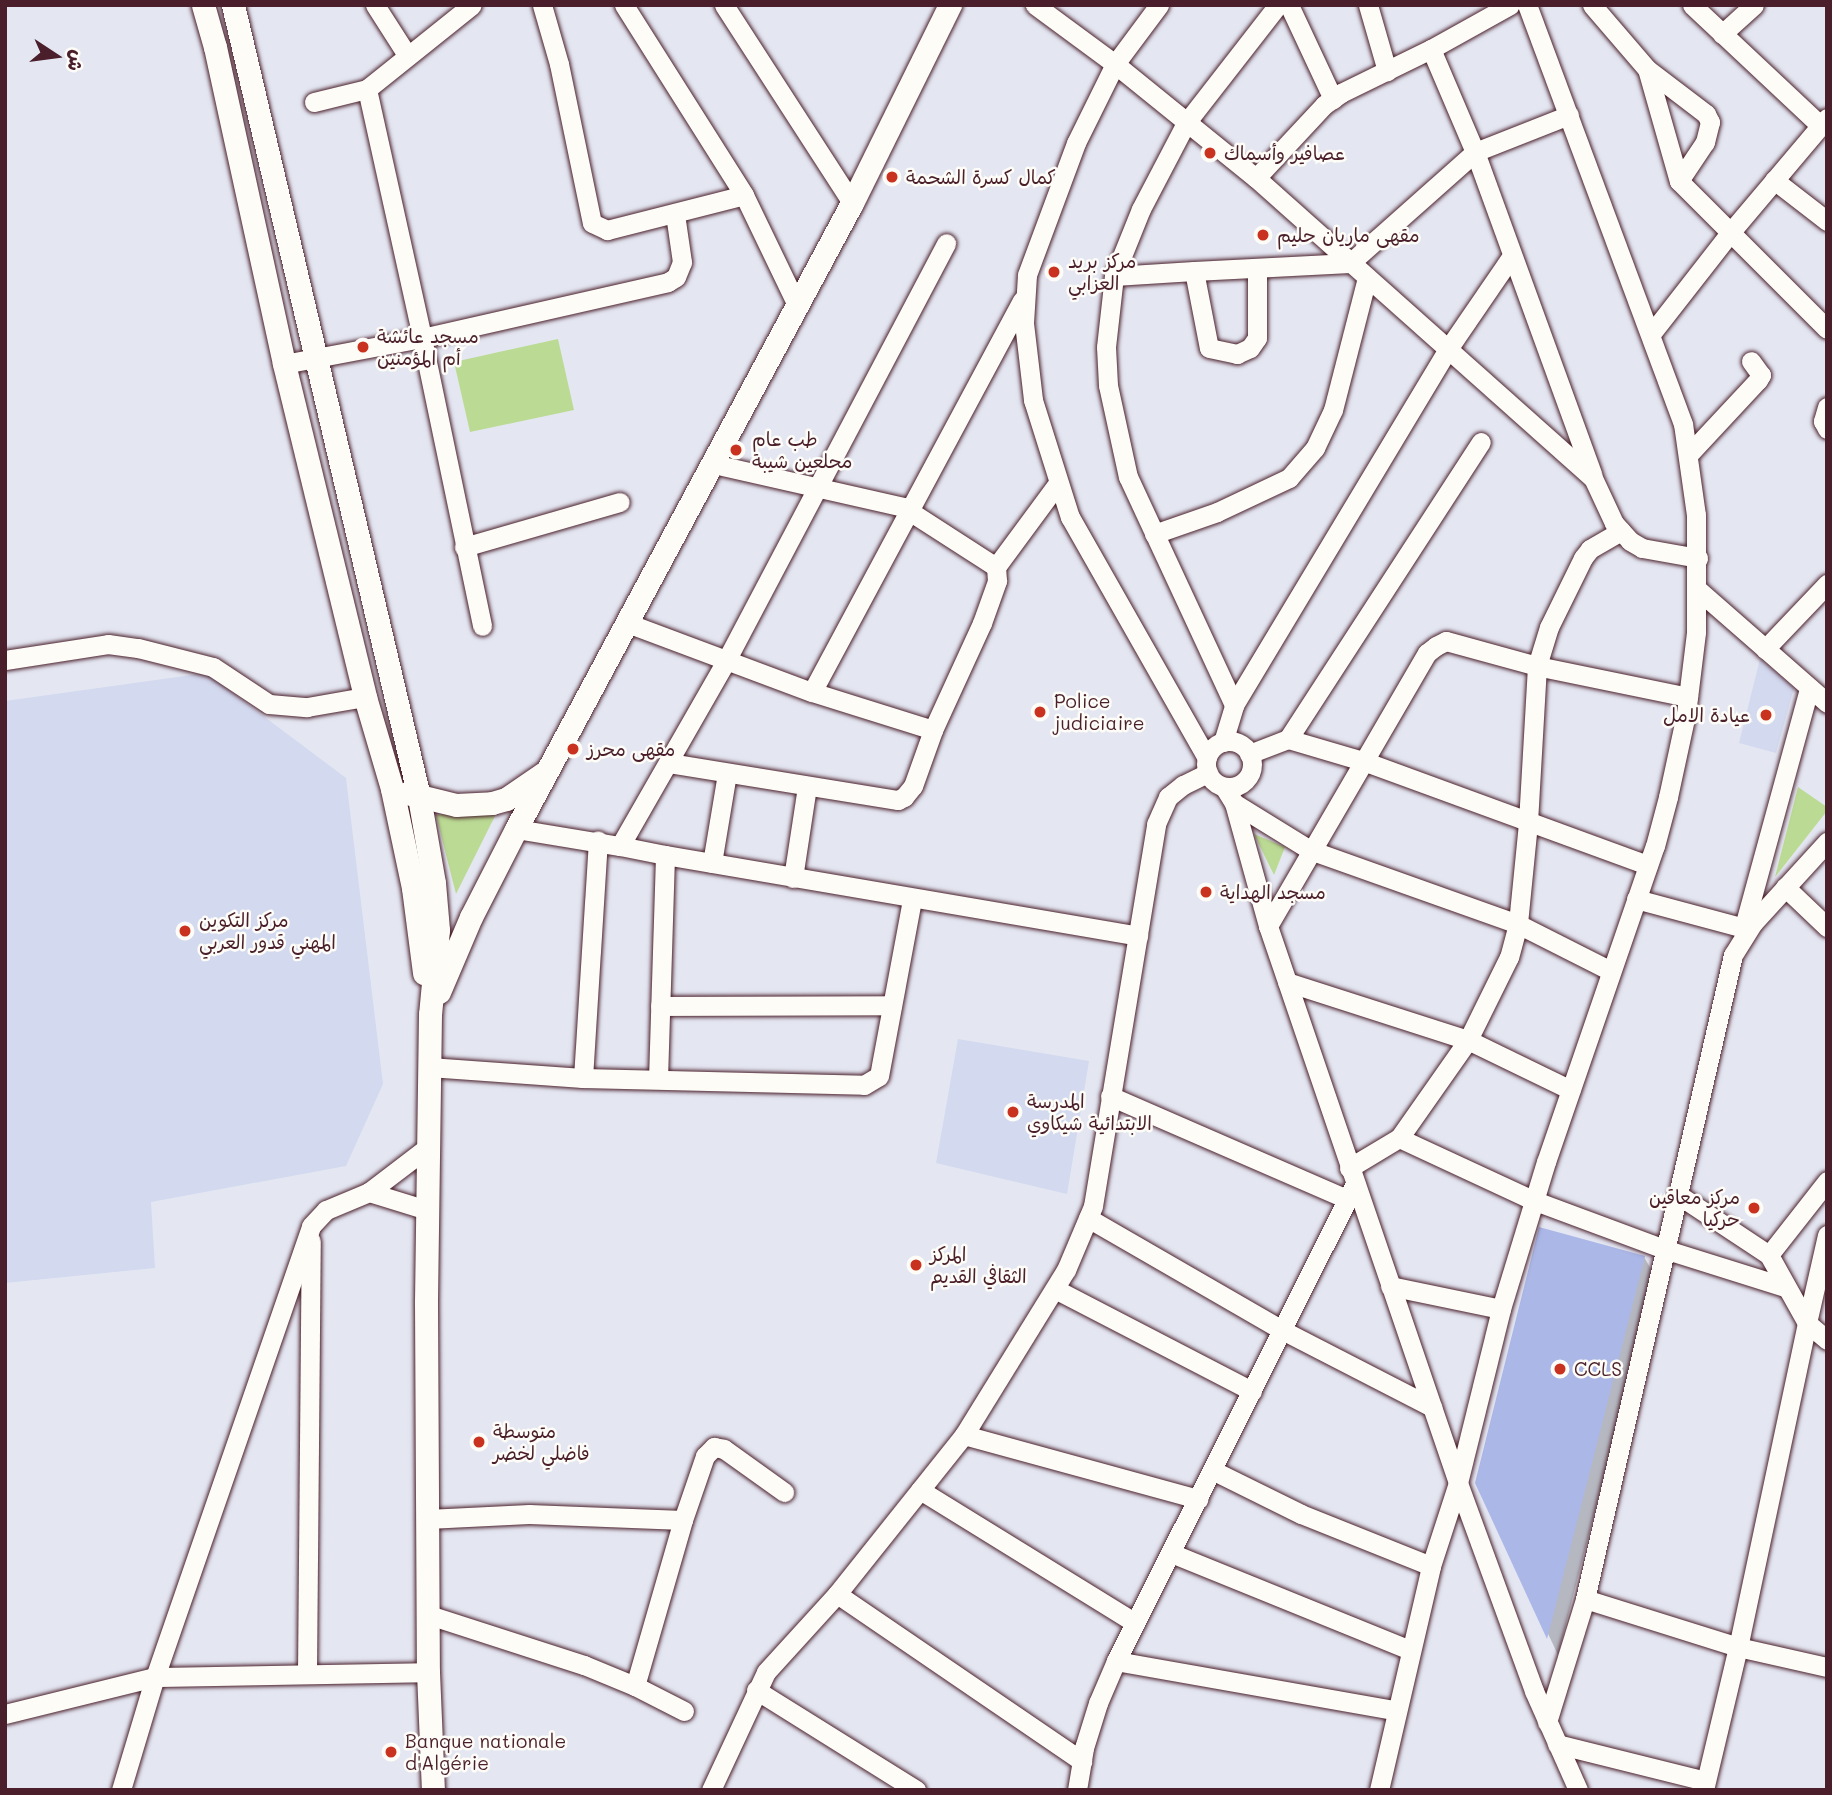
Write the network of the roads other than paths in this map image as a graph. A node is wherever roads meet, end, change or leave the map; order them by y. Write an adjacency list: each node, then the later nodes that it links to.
1 (203, 5): 55 (main road)
2 (233, 5): 53 (main road)
3 (375, 5): 21 (street)
4 (472, 5): 21 (street)
5 (541, 5): 37 (street)
6 (724, 5): 36 (street)
7 (950, 5): 36 (main road)
8 (1035, 5): 22 (street)
9 (1159, 5): 22 (street)
10 (1278, 5): 30 (street)
11 (1289, 5): 26 (street)
12 (1368, 5): 24 (street)
13 (1510, 5): 20 (street)
14 (1527, 5): 28 (street)
15 (1592, 5): 23 (street)
16 (1692, 5): 19 (street)
17 (1754, 5): 19 (street)
18 (630, 8): 35 (street)
19 (1722, 34): 29 (street)
20 (1432, 49): 24 (street); 31 (street)
21 (407, 55): 25 (street)
22 (1115, 64): 30 (street); 47 (street)
23 (1647, 69): 33 (street); 33 (street)
24 (1387, 71): 26 (street)
25 (367, 89): 27 (street); 51 (street)
26 (1333, 99): 32 (street)
27 (314, 102)
28 (1569, 114): 31 (street); 50 (street)
29 (1824, 122): 34 (street)
30 (1186, 123): 32 (street); 45 (street)
31 (1475, 152): 41 (street); 42 (street)
32 (1256, 178): 42 (street)
33 (1679, 180): 39 (street)
34 (1774, 180): 38 (street); 39 (street)
35 (744, 195): 37 (street); 48 (street)
36 (852, 204): 48 (main road)
37 (675, 214): 51 (street)
38 (1827, 221)
39 (1729, 233): 49 (street); 50 (street)
40 (946, 243): 63 (street)
41 (1511, 257): 52 (street); 61 (street)
42 (1350, 263): 43 (street); 46 (street)
43 (1257, 268): 44 (street); 44 (street)
44 (1194, 271): 45 (street)
45 (1114, 276): 69 (street)
46 (1367, 278): 52 (street); 69 (street)
47 (1024, 298): 62 (street); 65 (street)
48 (797, 305): 60 (main road)
49 (1827, 329)
50 (1651, 334): 59 (street)
51 (422, 338): 53 (street); 70 (street)
52 (1448, 349): 61 (street); 86 (street)
53 (316, 359): 55 (street); 66 (main road)
54 (1751, 361): 59 (street)
55 (284, 364): 67 (main road)
56 (1827, 407): 57 (street)
57 (1827, 429)
58 (1481, 442): 88 (street)
59 (1689, 454): 71 (street)
60 (714, 464): 63 (street); 75 (main road)
61 (1594, 478): 68 (street)
62 (1058, 483): 72 (street); 93 (street)
63 (819, 488): 65 (street); 78 (street)
64 (620, 502): 70 (street)
65 (909, 511): 72 (street); 82 (street)
66 (353, 526): 67 (main road); 99 (main road)
67 (324, 531): 84 (main road)
68 (1620, 531): 71 (street); 80 (street)
69 (1154, 534): 86 (street)
70 (464, 547): 76 (street)
71 (1698, 558): 74 (street)
72 (996, 567): 87 (street)
73 (1827, 584): 77 (street)
74 (1697, 589): 77 (street); 83 (street)
75 (627, 622): 78 (street); 94 (main road)
76 (482, 626)
77 (1765, 649): 81 (street)
78 (727, 659): 82 (street); 92 (street)
79 (5, 660): 84 (street)
80 (1537, 666): 83 (street); 91 (street); 100 (street)
81 (1809, 688): 85 (street); 116 (street)
82 (812, 692): 87 (street)
83 (1688, 696): 108 (street)
84 (365, 697): 97 (main road)
85 (1827, 703)
86 (1234, 705): 89 (street)
87 (933, 730): 96 (street)
88 (1289, 739): 90 (street); 91 (street)
89 (1223, 742): 90 (street); 93 (street)
90 (1249, 754): 98 (street)
91 (1366, 762): 100 (street); 105 (street)
92 (668, 764): 95 (street); 104 (street)
93 (1207, 765): 98 (street); 117 (street)
94 (547, 771): 99 (main road); 101 (main road)
95 (727, 773): 96 (street); 107 (street)
96 (807, 786): 109 (street)
97 (392, 789): 99 (main road); 122 (main road)
98 (1229, 795): 105 (street); 114 (street)
99 (419, 797): 122 (main road)
100 (1528, 823): 108 (street); 113 (street)
101 (516, 829): 102 (street); 122 (main road)
102 (598, 841): 104 (street); 125 (street)
103 (1827, 842): 110 (street)
104 (620, 846): 106 (street)
105 (1310, 850): 113 (street); 114 (street)
106 (665, 855): 107 (street); 120 (street)
107 (712, 863): 109 (street)
108 (1648, 865): 112 (street)
109 (793, 878): 111 (street)
110 (1785, 887): 115 (street); 116 (street)
111 (912, 899): 117 (street); 121 (street)
112 (1636, 899): 116 (street); 118 (street)
113 (1518, 924): 118 (street); 123 (street)
114 (1268, 926): 119 (street)
115 (1827, 927)
116 (1742, 933): 134 (street)
117 (1138, 936): 128 (street)
118 (1611, 971): 127 (street)
119 (1287, 982): 123 (street); 132 (street)
120 (660, 1006): 121 (street); 126 (street)
121 (892, 1006): 126 (street)
122 (430, 1014): 124 (main road)
123 (1468, 1040): 127 (street); 129 (street)
124 (429, 1067): 125 (street); 130 (main road)
125 (583, 1078): 126 (street)
126 (658, 1079)
127 (1571, 1090): 135 (street)
128 (1110, 1096): 132 (street); 137 (street)
129 (1399, 1138): 132 (street); 135 (street)
130 (428, 1147): 133 (street); 136 (main road)
131 (1827, 1181): 141 (street)
132 (1350, 1184): 142 (street); 147 (street)
133 (369, 1192): 136 (street); 138 (street)
134 (1680, 1196): 140 (street); 141 (street)
135 (1535, 1201): 140 (street); 145 (street)
136 (427, 1210): 157 (main road)
137 (1088, 1218): 144 (street); 147 (street)
138 (311, 1226): 170 (street); 171 (street)
139 (1827, 1235): 146 (street)
140 (1667, 1250): 143 (street); 162 (street)
141 (1769, 1255): 143 (street)
142 (1390, 1286): 145 (street); 150 (street)
143 (1785, 1287): 146 (street)
144 (1055, 1289): 149 (street); 151 (street)
145 (1501, 1309): 153 (street)
146 (1807, 1323): 148 (street); 165 (street)
147 (1282, 1330): 149 (street); 150 (street)
148 (1827, 1340)
149 (1252, 1391): 152 (street)
150 (1432, 1408): 153 (street)
151 (964, 1435): 154 (street); 156 (street)
152 (1212, 1470): 156 (street); 160 (street)
153 (1458, 1483): 160 (street); 177 (street)
154 (920, 1490): 161 (street); 164 (street)
155 (784, 1492): 158 (street)
156 (1198, 1499): 159 (street)
157 (427, 1519): 158 (street); 163 (main road)
158 (683, 1520): 172 (street)
159 (1171, 1553): 164 (street); 166 (street)
160 (1431, 1566): 166 (street)
161 (836, 1594): 173 (street); 179 (street)
162 (1585, 1599): 165 (street); 177 (street)
163 (429, 1615): 169 (main road); 172 (street)
164 (1135, 1623): 167 (street)
165 (1738, 1647): 168 (street); 180 (street)
166 (1410, 1650): 174 (street)
167 (1116, 1661): 174 (street); 179 (street)
168 (1827, 1667)
169 (428, 1672): 170 (street); 182 (main road)
170 (307, 1674): 171 (street)
171 (155, 1677): 176 (street); 181 (street)
172 (635, 1686): 175 (street)
173 (756, 1690): 183 (street); 184 (street)
174 (1395, 1710): 186 (street)
175 (684, 1711)
176 (5, 1714)
177 (1547, 1722): 178 (street)
178 (1557, 1744): 180 (street); 187 (street)
179 (1082, 1760): 185 (street)
180 (1704, 1785)
181 (121, 1790)
182 (433, 1790)
183 (710, 1790)
184 (916, 1790)
185 (1077, 1790)
186 (1379, 1790)
187 (1578, 1790)

